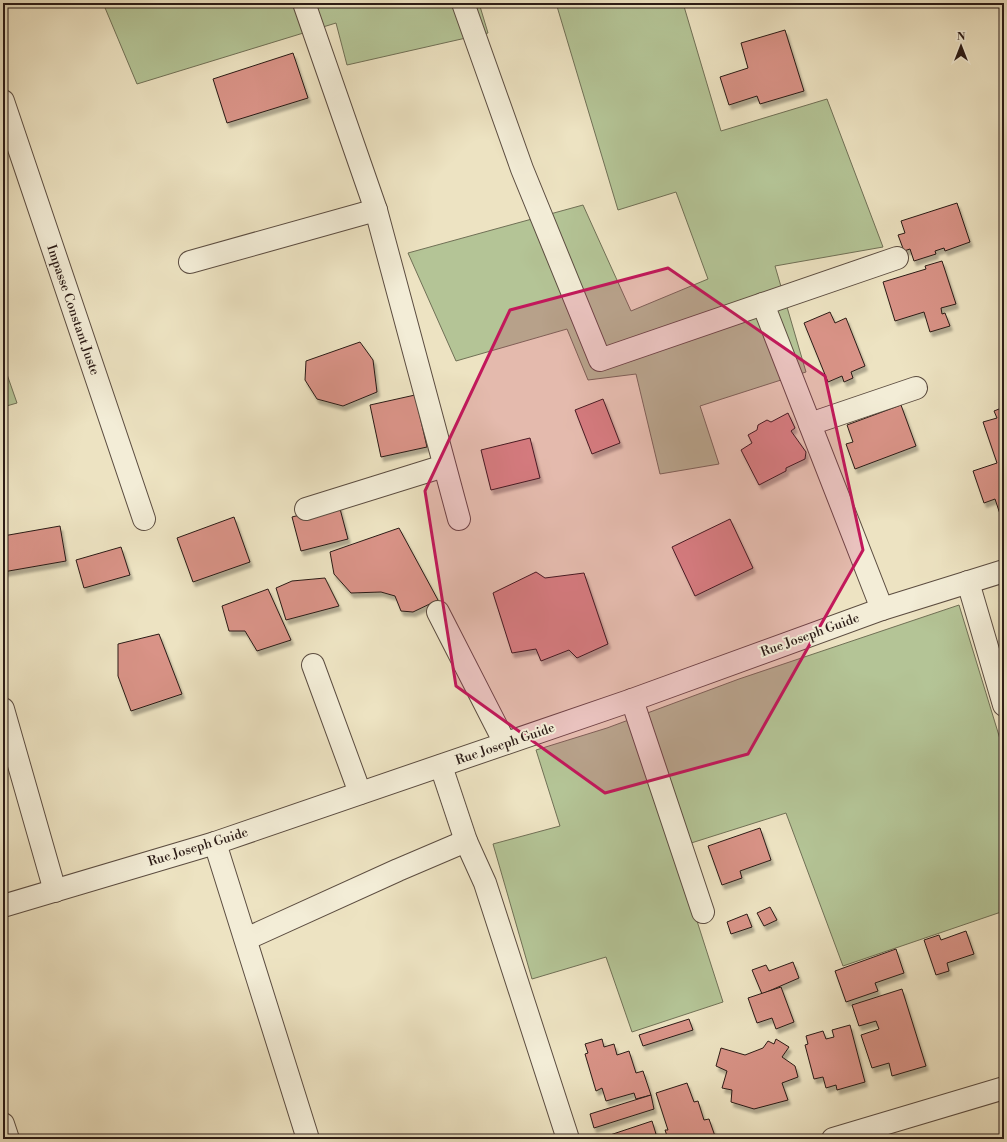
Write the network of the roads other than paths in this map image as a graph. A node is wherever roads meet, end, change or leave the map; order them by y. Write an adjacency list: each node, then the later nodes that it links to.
1 (304, 3): 4 (street)
2 (464, 3): 7 (street)
3 (3, 101): 12 (street, Impasse Constant Juste)
4 (376, 210): 6 (street); 10 (street)
5 (897, 258): 7 (street)
6 (190, 262)
7 (763, 304): 9 (street)
8 (916, 388): 9 (street)
9 (810, 424): 16 (street)
10 (444, 466): 11 (street); 13 (street)
11 (306, 510)
12 (144, 519)
13 (458, 519)
14 (1004, 572): 15 (street, Rue Joseph Guide)
15 (968, 582): 16 (street, Rue Joseph Guide); 20 (street)
16 (882, 609): 19 (street, Rue Joseph Guide)
17 (438, 612): 22 (street)
18 (312, 665): 24 (street)
19 (632, 700): 22 (street, Rue Joseph Guide); 29 (street)
20 (1004, 705)
21 (3, 709): 27 (street)
22 (505, 744): 23 (street, Rue Joseph Guide)
23 (441, 766): 24 (street, Rue Joseph Guide); 25 (street)
24 (360, 793): 26 (street, Rue Joseph Guide)
25 (466, 841): 30 (street); 35 (street)
26 (215, 843): 27 (street, Rue Joseph Guide); 30 (street)
27 (55, 890): 28 (street, Rue Joseph Guide)
28 (3, 906)
29 (703, 912)
30 (246, 939): 34 (street)
31 (1004, 1088): 36 (street)
32 (3, 1124): 33 (street)
33 (8, 1139)
34 (308, 1139)
35 (568, 1139)
36 (833, 1139)

